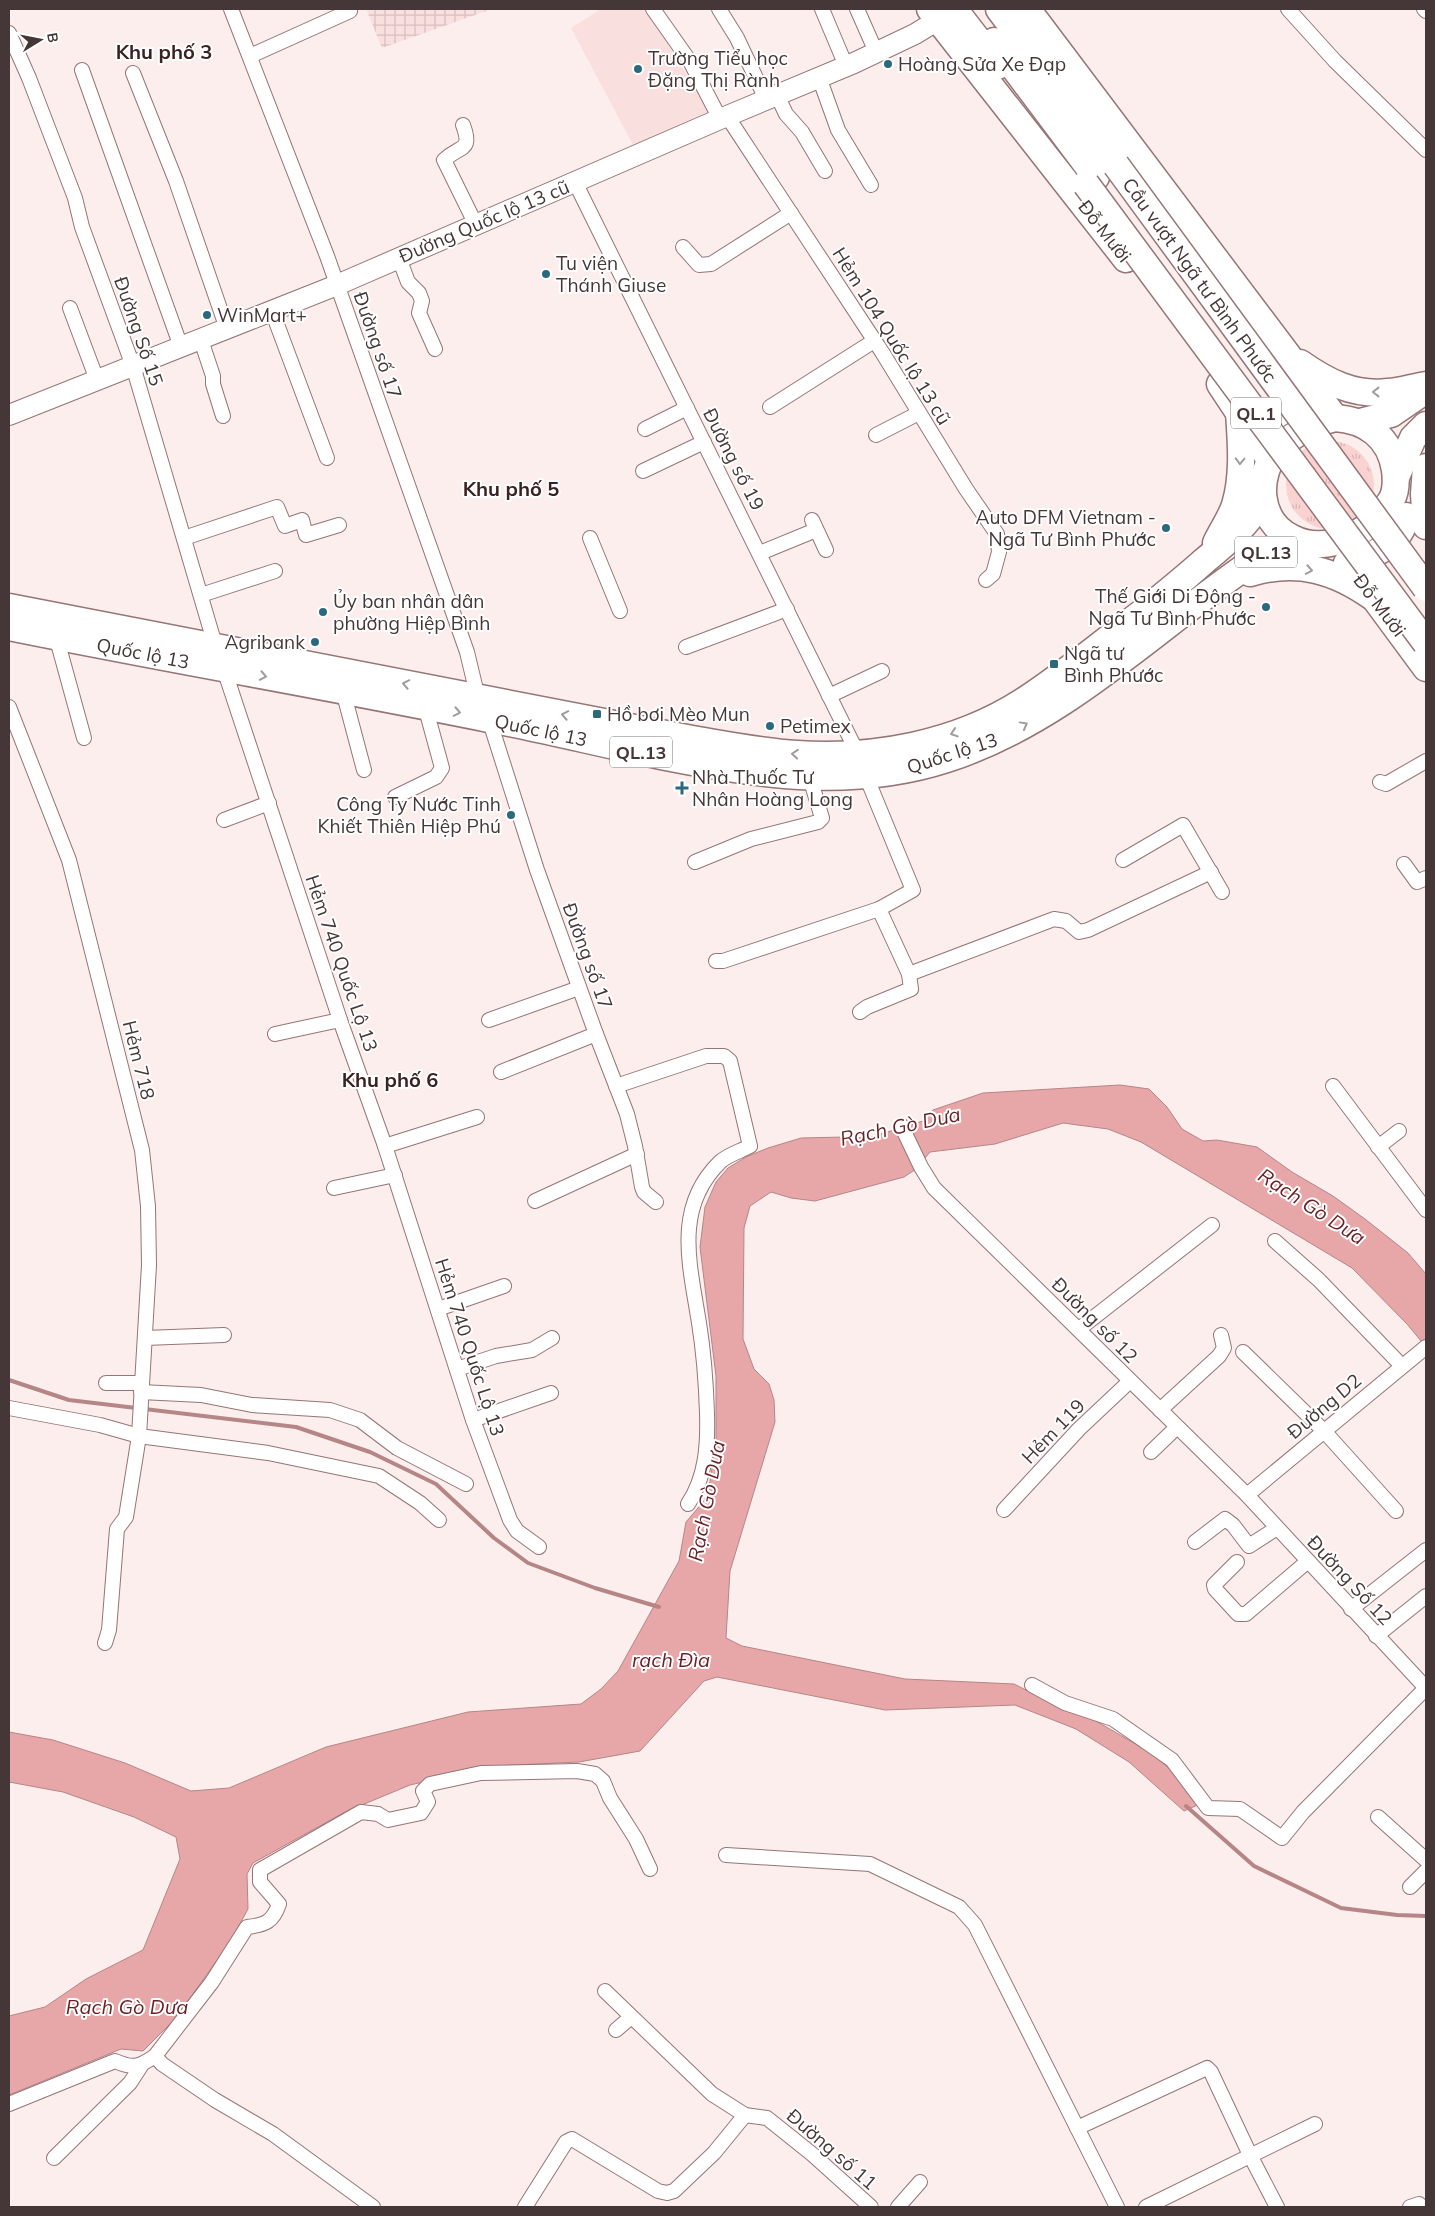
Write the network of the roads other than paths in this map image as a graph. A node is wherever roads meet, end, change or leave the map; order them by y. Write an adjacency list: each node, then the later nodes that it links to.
1 (231, 9): 15 (street, Đường số 17)
2 (653, 9): 21 (street, Hẻm 104 Quốc lộ 13 cũ)
3 (720, 9): 20 (street)
4 (822, 9): 16 (street)
5 (856, 9): 14 (street)
6 (969, 9): 24 (highway, Đỗ Mười / QL.1)
7 (999, 9): 24 (highway, QL.1)
8 (1012, 9): 24 (highway, QL.1)
9 (1027, 9): 40 (highway)
10 (1288, 9): 23 (street)
11 (350, 11): 15 (street)
12 (943, 12): 14 (street, Đường Quốc lộ 13 cũ); 24 (highway, Đỗ Mười / QL.1); 47 (highway, Đỗ Mười / QL.1)
13 (9, 33): 41 (street, Đường Số 15)
14 (876, 52): 16 (street, Đường Quốc lộ 13 cũ)
15 (250, 56): 32 (street, Đường số 17)
16 (846, 66): 19 (street, Đường Quốc lộ 13 cũ)
17 (82, 70): 38 (street)
18 (133, 74): 35 (street)
19 (819, 77): 20 (street, Đường Quốc lộ 13 cũ); 27 (street)
20 (771, 97): 21 (street, Đường Quốc lộ 13 cũ); 25 (street)
21 (723, 117): 26 (street, Đường Quốc lộ 13 cũ); 28 (street, Hẻm 104 Quốc lộ 13 cũ)
22 (463, 125): 29 (street)
23 (1426, 150)
24 (1105, 170): 72 (highway, Cầu vượt Ngã tư Bình Phước / QL.1); 75 (highway, Cầu vượt Ngã tư Bình Phước / QL.1, bridge); 82 (highway, Cầu vượt Ngã tư Bình Phước / QL.1); 84 (highway, Cầu vượt Ngã tư Bình Phước / QL.1, bridge)
25 (825, 171)
26 (575, 182): 29 (street, Đường Quốc lộ 13 cũ); 46 (street, Đường số 19)
27 (871, 185)
28 (791, 213): 30 (street); 37 (street, Hẻm 104 Quốc lộ 13 cũ)
29 (476, 225): 31 (street, Đường Quốc lộ 13 cũ)
30 (683, 247)
31 (399, 258): 32 (street, Đường Quốc lộ 13 cũ); 39 (street)
32 (336, 285): 34 (street, Đường Quốc lộ 13 cũ); 93 (street, Đường số 17)
33 (70, 308): 42 (street)
34 (272, 311): 35 (street, Đường Quốc lộ 13 cũ); 58 (street)
35 (227, 330): 36 (street, Đường Quốc lộ 13 cũ)
36 (201, 340): 38 (street, Đường Quốc lộ 13 cũ); 50 (street)
37 (874, 341): 45 (street); 48 (street, Hẻm 104 Quốc lộ 13 cũ)
38 (181, 347): 41 (street, Đường Quốc lộ 13 cũ)
39 (435, 349)
40 (1287, 354): 43 (highway, one-way to 40); 44 (highway)
41 (133, 366): 42 (street, Đường Quốc lộ 13 cũ); 64 (street, Đường Số 15)
42 (97, 380): 49 (street, Đường Quốc lộ 13 cũ)
43 (1424, 388): 52 (highway)
44 (1313, 390): 51 (highway); 57 (highway)
45 (770, 406)
46 (687, 408): 54 (street); 56 (street, Đường số 19)
47 (1239, 412): 57 (highway, Đỗ Mười / QL.1); 70 (highway, one-way to 70)
48 (919, 413): 55 (street); 73 (street, Hẻm 104 Quốc lộ 13 cũ)
49 (9, 414)
50 (223, 416)
51 (1335, 418): 52 (highway); 57 (highway, QL.13)
52 (1360, 422): 62 (highway)
53 (1426, 425): 62 (highway)
54 (645, 429)
55 (876, 435)
56 (704, 442): 60 (street); 69 (street, Đường số 19)
57 (1265, 451): 61 (highway, QL.13)
58 (327, 458)
59 (1426, 467): 62 (highway)
60 (643, 471)
61 (1263, 498): 68 (highway, QL.13); 70 (highway, Quốc lộ 13 / QL.13)
62 (1405, 504): 66 (highway); 68 (highway)
63 (339, 525): 64 (street)
64 (184, 538): 76 (street, Đường Số 15)
65 (590, 538): 80 (street)
66 (1426, 543)
67 (826, 550): 69 (street)
68 (1331, 550): 74 (highway, Quốc lộ 13 / QL.13); 77 (highway, Đỗ Mười)
69 (760, 553): 79 (street, Đường số 19)
70 (1209, 557): 96 (highway, Quốc lộ 13 / QL.13, one-way to 96)
71 (275, 570): 76 (street)
72 (1426, 574)
73 (986, 580)
74 (1227, 580): 77 (highway, one-way to 77); 96 (highway, Quốc lộ 13 / QL.13, one-way to 74)
75 (1426, 588)
76 (200, 595): 86 (street, Đường Số 15)
77 (1374, 598): 87 (highway, Đỗ Mười)
78 (9, 607): 86 (highway, Quốc lộ 13 / QL.13)
79 (787, 609): 85 (street); 90 (street, Đường số 19)
80 (620, 611)
81 (9, 627): 83 (highway, Quốc lộ 13 / QL.13)
82 (1426, 628)
83 (56, 636): 86 (highway, Quốc lộ 13 / QL.13); 94 (street)
84 (1426, 643)
85 (686, 647)
86 (220, 658): 89 (highway, Quốc lộ 13 / QL.13, one-way to 89); 93 (highway, Quốc lộ 13 / QL.13, one-way to 86); 101 (street, Hẻm 740 Quốc Lộ 13)
87 (1426, 668)
88 (882, 671): 90 (street)
89 (343, 691): 91 (highway, Quốc lộ 13 / QL.13); 97 (street)
90 (829, 696): 96 (street, Đường số 19)
91 (425, 706): 93 (highway, Quốc lộ 13 / QL.13, one-way to 93); 100 (street)
92 (9, 707): 139 (street, Hẻm 718)
93 (484, 708): 96 (highway, Quốc lộ 13 / QL.13, one-way to 93); 98 (highway, Quốc lộ 13 / QL.13); 112 (street, Đường số 17)
94 (84, 738)
95 (1426, 761): 99 (street)
96 (862, 765): 98 (highway, Quốc lộ 13 / QL.13); 109 (street, Đường số 19)
97 (364, 770)
98 (810, 778): 104 (street)
99 (1380, 782)
100 (395, 797)
101 (268, 803): 102 (street); 114 (street, Hẻm 740 Quốc Lộ 13)
102 (224, 820)
103 (1124, 860): 106 (street)
104 (695, 862)
105 (1404, 864): 107 (street)
106 (1211, 872): 108 (street); 111 (street)
107 (1426, 878)
108 (1222, 892)
109 (879, 909): 110 (street); 111 (street)
110 (716, 961)
111 (909, 974): 113 (street)
112 (579, 988): 115 (street); 117 (street, Đường số 17)
113 (860, 1012)
114 (340, 1020): 116 (street); 124 (street, Hẻm 740 Quốc Lộ 13)
115 (489, 1020)
116 (275, 1034)
117 (596, 1034): 118 (street); 119 (street, Đường số 17)
118 (501, 1072)
119 (616, 1086): 126 (street, Đường số 17); 158 (street)
120 (1333, 1086): 125 (street)
121 (477, 1117): 124 (street)
122 (901, 1125): 136 (street, Đường số 12)
123 (1399, 1131): 125 (street)
124 (385, 1146): 127 (street, Hẻm 740 Quốc Lộ 13)
125 (1378, 1147): 131 (street)
126 (637, 1154): 129 (street); 130 (street, Đường số 17)
127 (394, 1175): 128 (street); 135 (street, Hẻm 740 Quốc Lộ 13)
128 (334, 1188)
129 (536, 1201)
130 (656, 1202)
131 (1426, 1210)
132 (1212, 1225): 136 (street)
133 (1275, 1242): 143 (street)
134 (504, 1286): 135 (street)
135 (438, 1309): 144 (street, Hẻm 740 Quốc Lộ 13)
136 (1079, 1328): 145 (street, Đường số 12)
137 (224, 1335): 139 (street)
138 (1221, 1335): 150 (street)
139 (145, 1338): 147 (street, Hẻm 718)
140 (552, 1338): 144 (street)
141 (1422, 1351): 143 (street, Đường D2)
142 (1243, 1352): 153 (street)
143 (1402, 1366): 153 (street, Đường D2)
144 (457, 1369): 151 (street, Hẻm 740 Quốc Lộ 13)
145 (1130, 1381): 150 (street, Đường số 12); 159 (street, Hẻm 119)
146 (106, 1383): 147 (street)
147 (141, 1388): 154 (street, Hẻm 718); 156 (street)
148 (552, 1393): 151 (street)
149 (9, 1408): 154 (street)
150 (1160, 1410): 152 (street, Đường số 12)
151 (473, 1420): 164 (street, Hẻm 740 Quốc Lộ 13)
152 (1177, 1427): 155 (street); 157 (street, Đường số 12)
153 (1324, 1431): 157 (street, Đường D2); 160 (street)
154 (139, 1436): 161 (street); 171 (street, Hẻm 718)
155 (1151, 1452)
156 (466, 1484)
157 (1247, 1496): 162 (street, Đường Số 12)
158 (688, 1504)
159 (1004, 1510)
160 (1396, 1511)
161 (439, 1520)
162 (1277, 1528): 163 (street); 166 (street, Đường Số 12)
163 (1195, 1542)
164 (539, 1546)
165 (1426, 1550): 169 (street)
166 (1308, 1561): 167 (street); 169 (street, Đường Số 12)
167 (1237, 1562)
168 (1426, 1596): 170 (street)
169 (1351, 1609): 170 (street, Đường Số 12)
170 (1376, 1636): 173 (street, Đường Số 12)
171 (105, 1643)
172 (1032, 1685): 173 (street)
173 (1426, 1688)
174 (1378, 1817): 176 (street)
175 (726, 1855): 188 (street)
176 (1426, 1860)
177 (650, 1869): 183 (street)
178 (1426, 1871): 179 (street)
179 (1410, 1887)
180 (605, 1991): 181 (street)
181 (631, 2017): 182 (street); 186 (street)
182 (616, 2030)
183 (155, 2056): 184 (street); 192 (street)
184 (141, 2066): 185 (street); 190 (street)
185 (9, 2104)
186 (745, 2115): 193 (street); 194 (street, Đường số 11)
187 (1314, 2124): 189 (street)
188 (1077, 2128): 189 (street); 196 (street)
189 (1251, 2157): 197 (street); 198 (street)
190 (54, 2158)
191 (920, 2182): 195 (street)
192 (373, 2207)
193 (525, 2207)
194 (871, 2207)
195 (898, 2207)
196 (1117, 2207)
197 (1146, 2207)
198 (1277, 2207)
199 (1410, 2207): 200 (street)
200 (1422, 2207)

